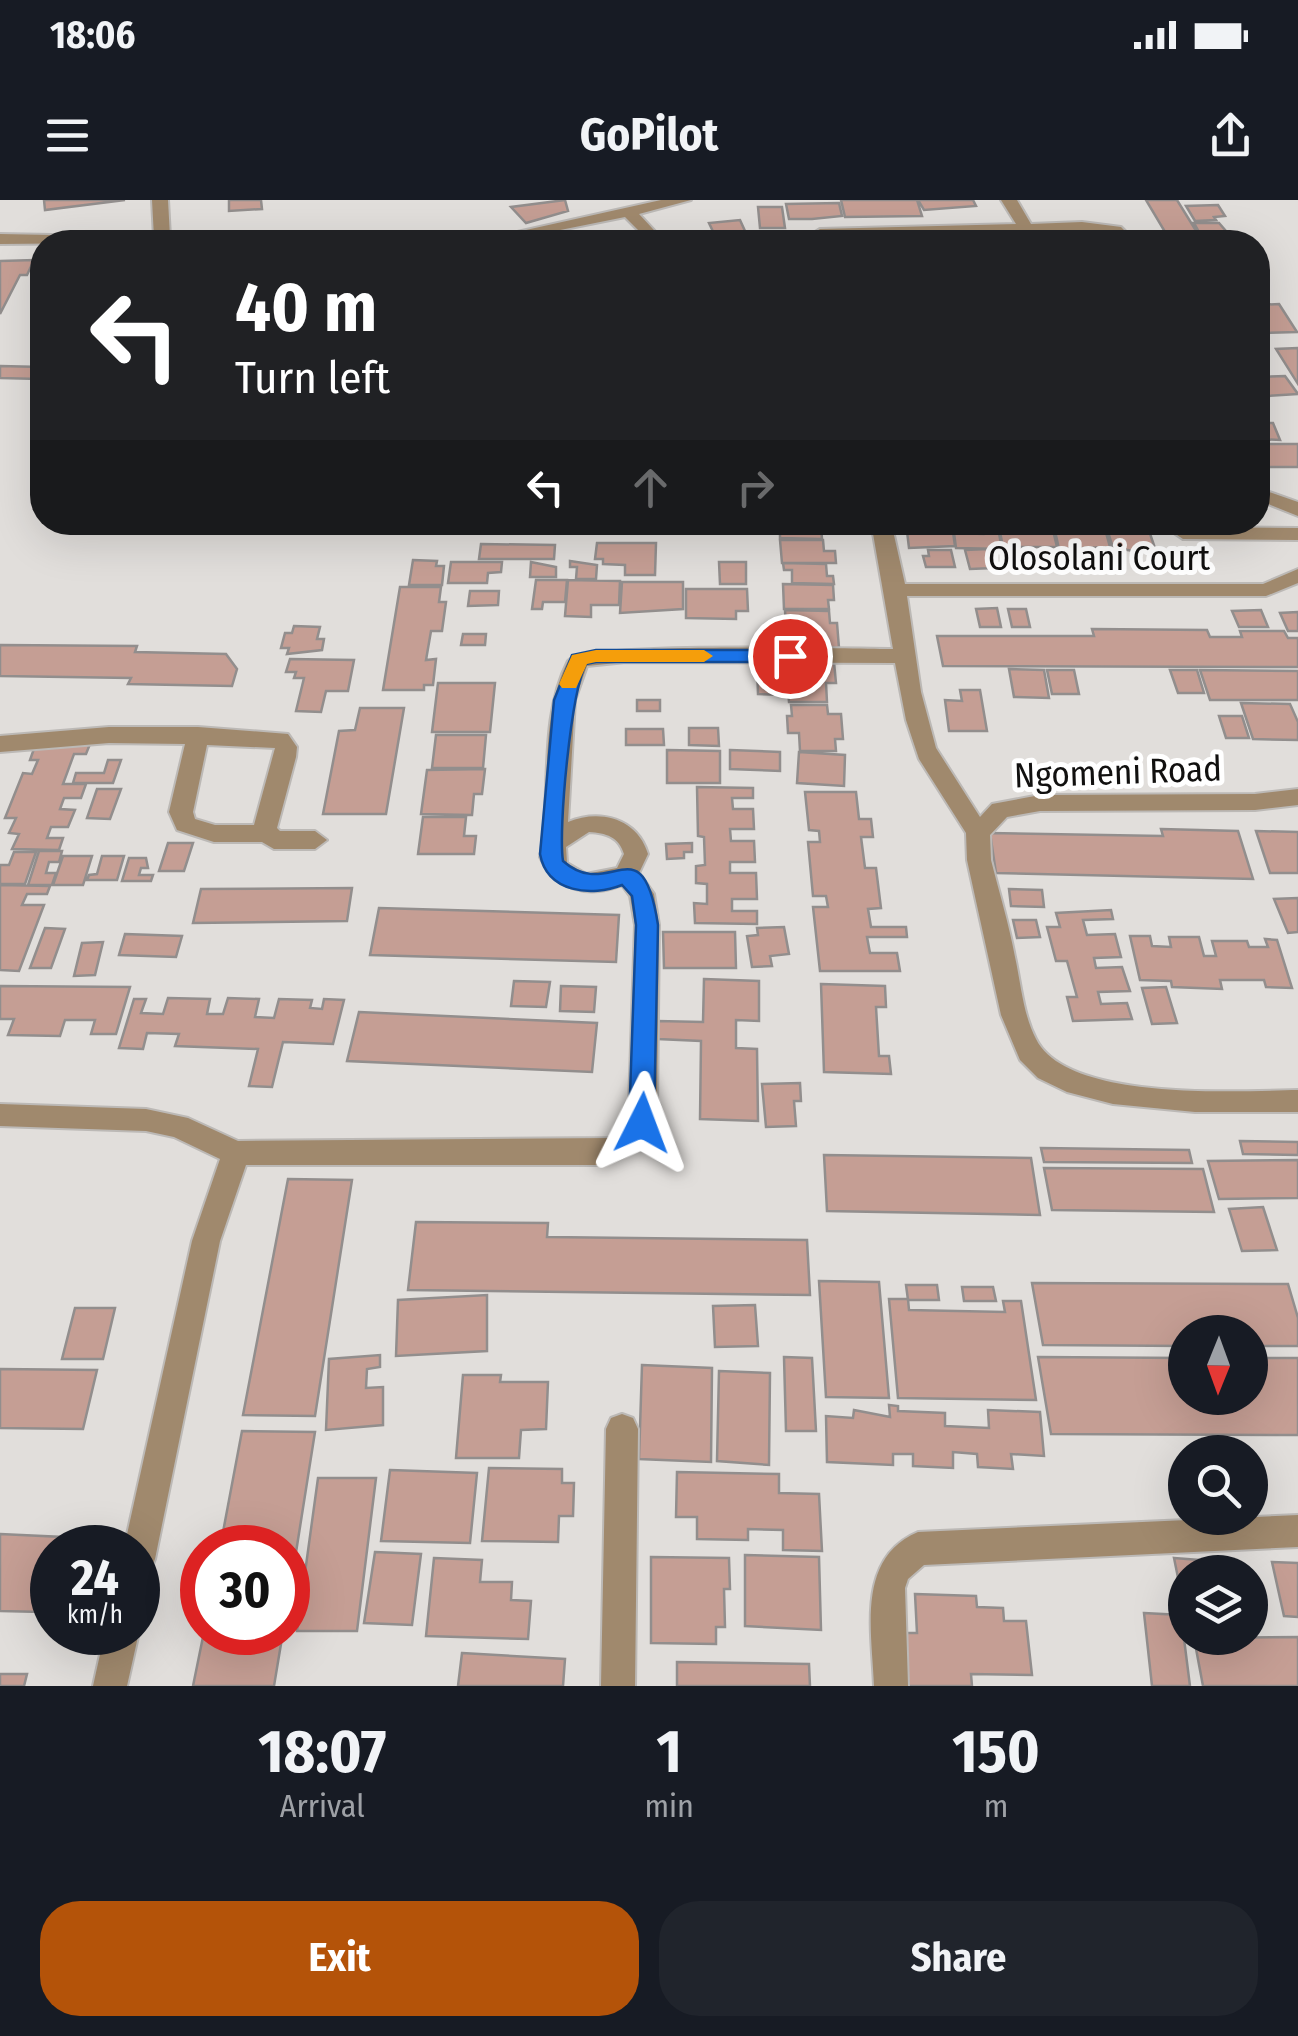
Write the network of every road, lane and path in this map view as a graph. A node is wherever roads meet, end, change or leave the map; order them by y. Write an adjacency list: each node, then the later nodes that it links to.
1 (160, 200): 6 (street)
2 (682, 200): 4 (street)
3 (1009, 200): 5 (street)
4 (629, 212): 7 (street); 8 (street)
5 (1026, 228): 9 (street); 10 (street)
6 (161, 230)
7 (540, 230)
8 (646, 230)
9 (957, 230)
10 (1116, 230)
11 (0, 238): 12 (street)
12 (30, 239)
13 (1270, 497): 14 (street)
14 (1298, 510)
15 (1270, 534): 16 (street, Olosolani Court)
16 (1298, 534)
17 (884, 535): 19 (street)
18 (1298, 575): 19 (street, Olosolani Court)
19 (895, 590): 20 (street)
20 (903, 656): 25 (street); 27 (street)
21 (198, 735): 22 (street); 24 (street); 24 (street)
22 (0, 744)
23 (1298, 797): 25 (street, Ngomeni Road)
24 (267, 834): 26 (street)
25 (978, 834): 29 (street, Ngomeni Road)
26 (315, 840)
27 (555, 843): 28 (street); 28 (street)
28 (626, 874): 31 (street)
29 (1298, 1100)
30 (0, 1114): 31 (street)
31 (236, 1152): 33 (street)
32 (622, 1429): 37 (street)
33 (145, 1525)
34 (1298, 1532): 38 (street)
35 (117, 1655): 36 (street)
36 (110, 1686)
37 (618, 1686)
38 (891, 1686)

